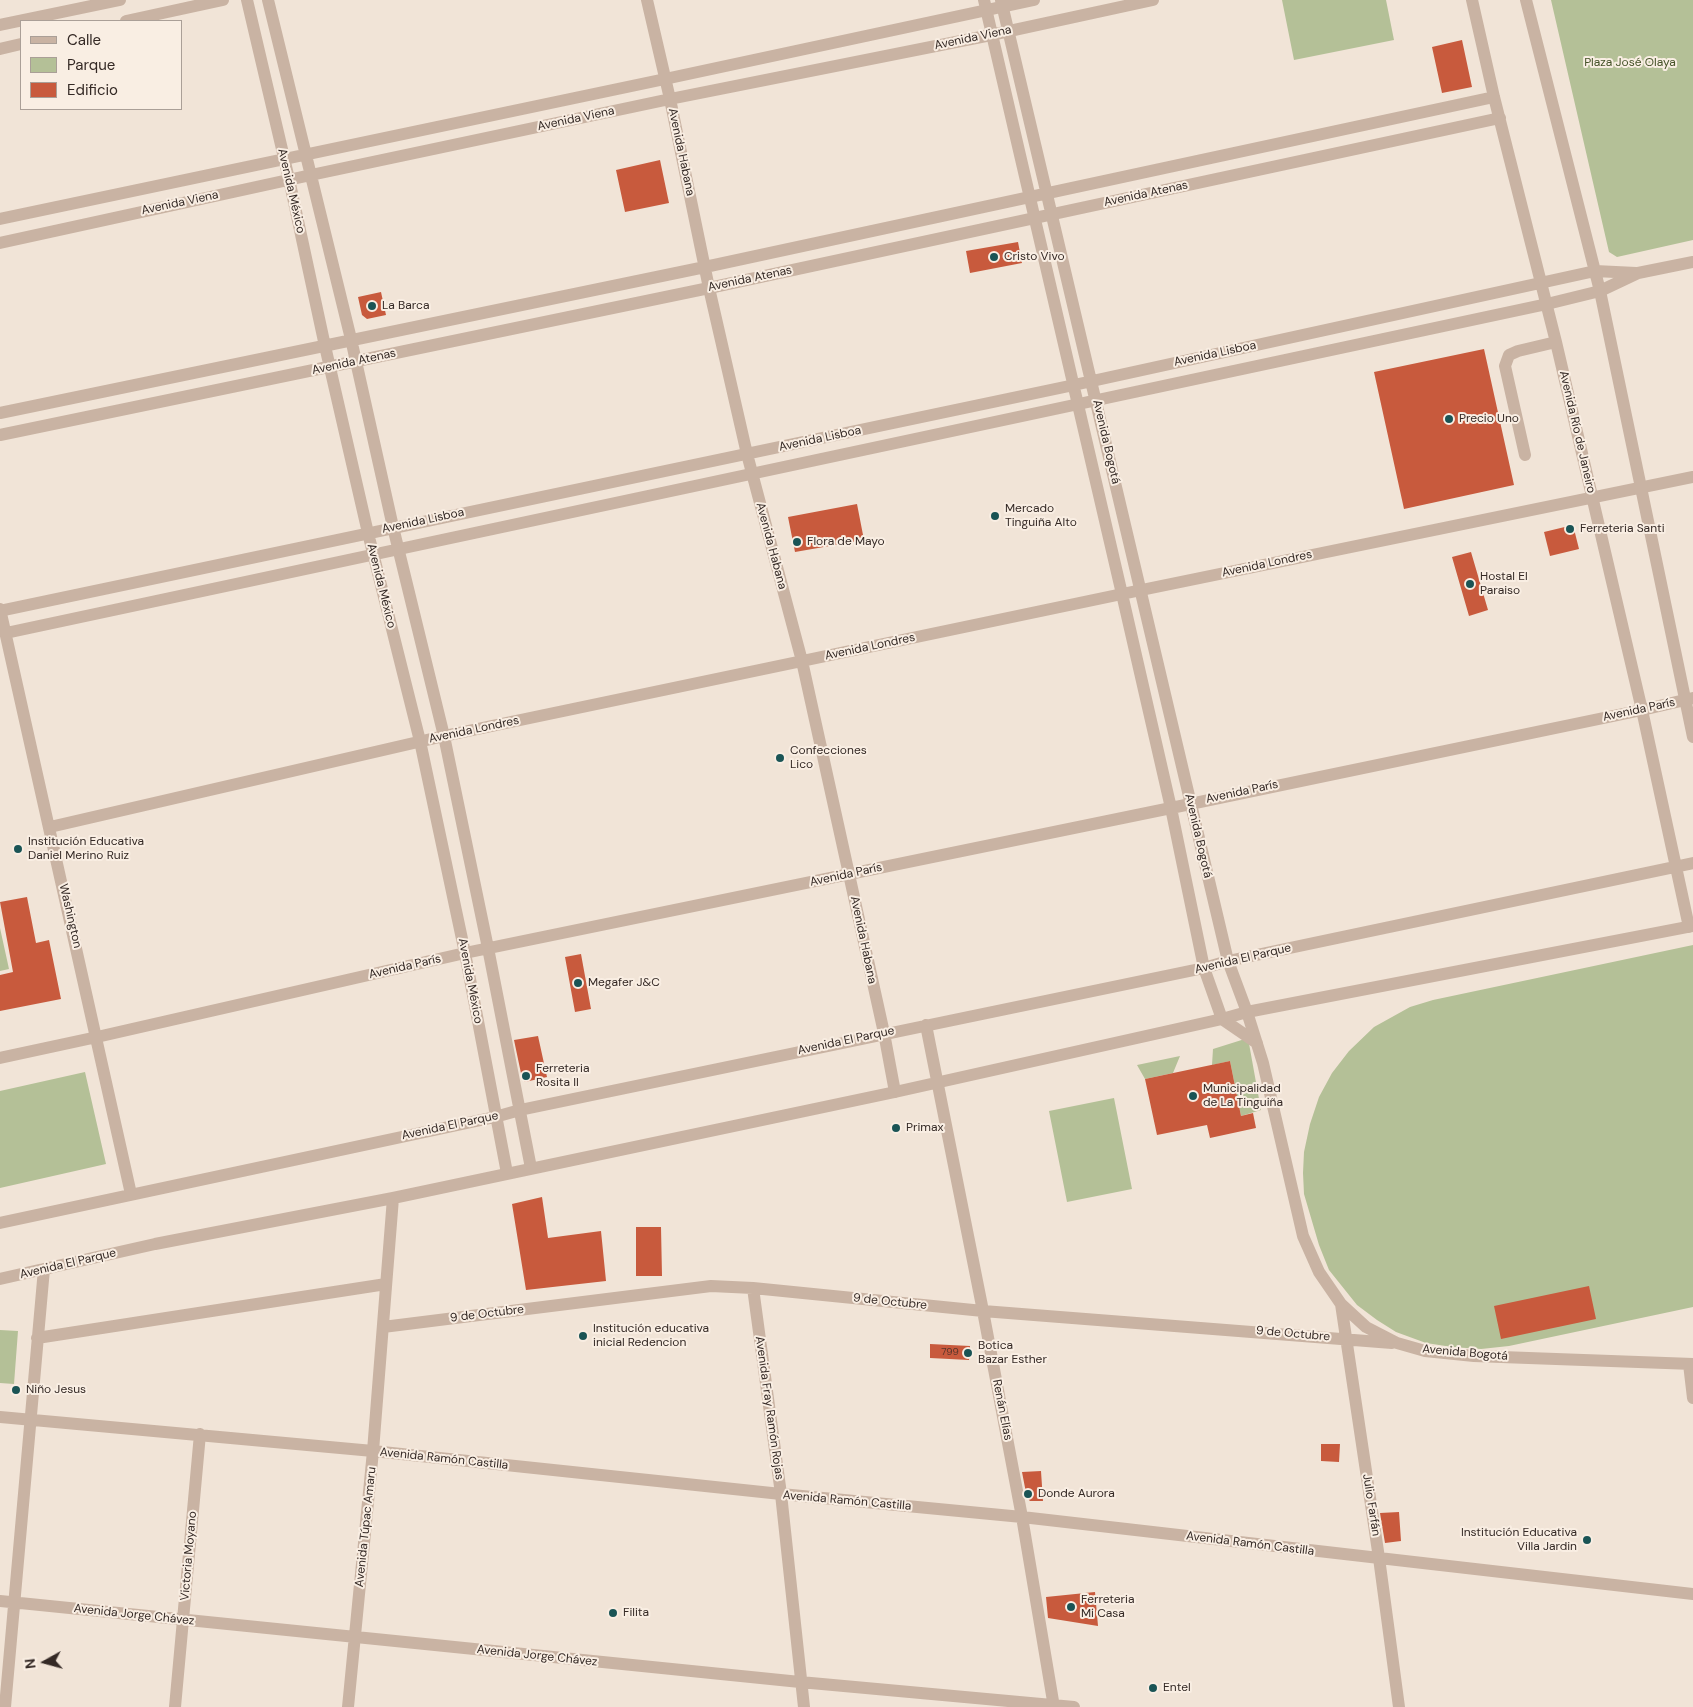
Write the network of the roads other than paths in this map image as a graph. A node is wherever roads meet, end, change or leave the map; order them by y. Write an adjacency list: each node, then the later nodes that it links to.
1 (120, 0): 12 (street)
2 (223, 0): 13 (street)
3 (247, 0): 25 (street, Avenida México)
4 (268, 0): 24 (street, Avenida México)
5 (647, 0): 20 (street, Avenida Habana)
6 (1034, 0): 10 (street, Avenida Viena)
7 (1153, 0): 16 (street, Avenida Viena)
8 (1472, 0): 21 (street, Avenida Río de Janeiro)
9 (1526, 0): 36 (street)
10 (1002, 3): 11 (street, Avenida Viena); 16 (street, Avenida Bogotá)
11 (985, 5): 17 (street, Avenida Bogotá); 20 (street, Avenida Viena)
12 (24, 20)
13 (131, 20)
14 (20, 21): 15 (street)
15 (0, 25)
16 (1008, 31): 17 (street, Avenida Viena); 28 (street, Avenida Bogotá)
17 (991, 35): 22 (street, Avenida Viena); 29 (street, Avenida Bogotá)
18 (20, 44): 19 (street)
19 (0, 49)
20 (666, 79): 22 (street, Avenida Habana); 24 (street, Avenida Viena)
21 (1494, 98): 23 (street, Avenida Río de Janeiro); 28 (street, Avenida Atenas)
22 (670, 99): 26 (street, Avenida Viena); 35 (street, Avenida Habana)
23 (1500, 118): 30 (street, Avenida Atenas); 38 (street, Avenida Río de Janeiro)
24 (306, 155): 25 (street, Avenida Viena); 26 (street, Avenida México)
25 (284, 160): 27 (street, Avenida México); 32 (street, Avenida Viena)
26 (311, 174): 27 (street, Avenida Viena); 42 (street, Avenida México)
27 (289, 179): 33 (street, Avenida Viena); 44 (street, Avenida México)
28 (1047, 193): 29 (street, Avenida Atenas); 30 (street, Avenida Bogotá)
29 (1030, 196): 31 (street, Avenida Bogotá); 35 (street, Avenida Atenas)
30 (1052, 214): 31 (street, Avenida Atenas); 47 (street, Avenida Bogotá)
31 (1035, 217): 39 (street, Avenida Atenas); 48 (street, Avenida Bogotá)
32 (0, 219)
33 (0, 243)
34 (1693, 262): 37 (street, Avenida Lisboa)
35 (705, 267): 39 (street, Avenida Habana); 42 (street, Avenida Atenas)
36 (1595, 271): 37 (street, Avenida Lisboa); 38 (street, Avenida Lisboa); 40 (street)
37 (1638, 274): 40 (street, Avenida Lisboa)
38 (1541, 283): 41 (street, Avenida Río de Janeiro); 47 (street, Avenida Lisboa)
39 (708, 288): 45 (street, Avenida Atenas); 53 (street, Avenida Habana)
40 (1600, 292): 41 (street, Avenida Lisboa); 57 (street)
41 (1547, 304): 43 (street, Avenida Río de Janeiro); 49 (street, Avenida Lisboa)
42 (351, 339): 44 (street, Avenida Atenas); 45 (street, Avenida México)
43 (1556, 342): 54 (street); 58 (street, Avenida Río de Janeiro)
44 (325, 346): 46 (street, Avenida México); 51 (street, Avenida Atenas)
45 (356, 361): 46 (street, Avenida Atenas); 59 (street, Avenida México)
46 (330, 367): 52 (street, Avenida Atenas); 60 (street, Avenida México)
47 (1091, 380): 48 (street, Avenida Lisboa); 49 (street, Avenida Bogotá)
48 (1074, 385): 50 (street, Avenida Bogotá); 53 (street, Avenida Lisboa)
49 (1096, 400): 50 (street, Avenida Lisboa); 63 (street, Avenida Bogotá)
50 (1078, 404): 55 (street, Avenida Lisboa); 64 (street, Avenida Bogotá)
51 (0, 413)
52 (0, 435)
53 (747, 454): 55 (street, Avenida Habana); 59 (street, Avenida Lisboa)
54 (1525, 455)
55 (751, 473): 61 (street, Avenida Lisboa); 67 (street, Avenida Habana)
56 (1693, 477): 57 (street, Avenida Londres)
57 (1641, 487): 58 (street, Avenida Londres); 68 (street)
58 (1592, 497): 63 (street, Avenida Londres); 69 (street, Avenida Río de Janeiro)
59 (393, 527): 60 (street, Avenida Lisboa); 61 (street, Avenida México)
60 (368, 533): 62 (street, Avenida México); 65 (street, Avenida Lisboa)
61 (398, 548): 62 (street, Avenida Lisboa); 70 (street, Avenida México)
62 (374, 554): 66 (street, Avenida Lisboa); 72 (street, Avenida México)
63 (1141, 590): 64 (street, Avenida Londres); 73 (street, Avenida Bogotá)
64 (1122, 594): 67 (street, Avenida Londres); 74 (street, Avenida Bogotá)
65 (0, 610): 66 (street, Washington)
66 (6, 632): 75 (street, Washington)
67 (802, 661): 70 (street, Avenida Londres); 78 (street, Avenida Habana)
68 (1689, 699): 69 (street, Avenida París); 71 (street)
69 (1642, 710): 73 (street, Avenida París); 77 (street, Avenida Río de Janeiro)
70 (444, 736): 72 (street, Avenida Londres); 80 (street, Avenida México)
71 (1693, 737)
72 (420, 741): 75 (street, Avenida Londres); 81 (street, Avenida México)
73 (1190, 803): 74 (street, Avenida París); 82 (street, Avenida Bogotá)
74 (1171, 808): 78 (street, Avenida París); 83 (street, Avenida Bogotá)
75 (50, 827): 88 (street, Washington)
76 (1693, 863): 77 (street, Avenida El Parque)
77 (1675, 866): 79 (street, Avenida Río de Janeiro); 82 (street, Avenida El Parque)
78 (849, 875): 80 (street, Avenida París); 87 (street, Avenida Habana)
79 (1691, 927): 84 (street, Avenida El Parque)
80 (488, 948): 81 (street, Avenida París); 93 (street, Avenida México)
81 (465, 953): 88 (street, Avenida París); 94 (street, Avenida México)
82 (1228, 960): 83 (street, Avenida El Parque); 84 (street, Avenida Bogotá)
83 (1204, 968): 85 (street, Avenida Bogotá); 86 (street, Avenida El Parque)
84 (1247, 1012): 85 (street, Avenida El Parque); 89 (street, Avenida Bogotá)
85 (1222, 1019): 89 (street); 91 (street, Avenida El Parque)
86 (926, 1026): 87 (street, Avenida El Parque); 91 (street, Renán Elías)
87 (884, 1033): 92 (street, Avenida Habana); 93 (street, Avenida El Parque)
88 (97, 1038): 90 (street, Avenida París); 97 (street, Washington)
89 (1257, 1043): 104 (street, Avenida Bogotá)
90 (0, 1058)
91 (937, 1083): 92 (street, Avenida El Parque); 105 (street, Renán Elías)
92 (895, 1092): 95 (street, Avenida El Parque)
93 (520, 1110): 94 (street, Avenida El Parque); 95 (street, Avenida México)
94 (495, 1117): 96 (street, Avenida México); 97 (street, Avenida El Parque)
95 (531, 1168): 96 (street, Avenida El Parque)
96 (507, 1174): 98 (street, Avenida El Parque)
97 (131, 1194): 99 (street, Avenida El Parque)
98 (394, 1198): 100 (street, Avenida El Parque); 102 (street, Avenida Túpac Amaru)
99 (0, 1223)
100 (44, 1269): 101 (street, Avenida El Parque); 107 (street)
101 (0, 1279)
102 (386, 1284): 106 (street, Avenida Túpac Amaru); 107 (street)
103 (753, 1288): 105 (street, 9 de Octubre); 106 (street, 9 de Octubre); 116 (street, Avenida Fray Ramón Rojas)
104 (1341, 1304): 108 (street, Julio Farfán); 109 (street, Avenida Bogotá)
105 (983, 1311): 108 (street, 9 de Octubre); 117 (street, Renán Elías)
106 (383, 1327): 115 (street, Avenida Túpac Amaru)
107 (38, 1338): 113 (street)
108 (1346, 1339): 109 (street, 9 de Octubre); 118 (street, Julio Farfán)
109 (1398, 1343): 110 (street, Avenida Bogotá)
110 (1691, 1364): 111 (street)
111 (1693, 1398)
112 (0, 1417): 113 (street, Avenida Ramón Castilla)
113 (31, 1419): 114 (street, Avenida Ramón Castilla); 121 (street)
114 (200, 1434): 115 (street, Avenida Ramón Castilla); 122 (street, Victoria Moyano)
115 (373, 1451): 116 (street, Avenida Ramón Castilla); 123 (street, Avenida Túpac Amaru)
116 (781, 1494): 117 (street, Avenida Ramón Castilla); 124 (street, Avenida Fray Ramón Rojas)
117 (1022, 1518): 118 (street, Avenida Ramón Castilla); 125 (street, Renán Elías)
118 (1379, 1558): 119 (street, Avenida Ramón Castilla); 131 (street, Julio Farfán)
119 (1693, 1594)
120 (0, 1602): 121 (street, Avenida Jorge Chávez)
121 (14, 1603): 122 (street, Avenida Jorge Chávez); 126 (street)
122 (183, 1619): 123 (street, Avenida Jorge Chávez); 127 (street, Victoria Moyano)
123 (355, 1637): 124 (street, Avenida Jorge Chávez); 128 (street, Avenida Túpac Amaru)
124 (800, 1682): 125 (street, Avenida Jorge Chávez); 129 (street, Avenida Fray Ramón Rojas)
125 (1054, 1706): 130 (street, Avenida Jorge Chávez)
126 (4, 1707)
127 (175, 1707)
128 (348, 1707)
129 (804, 1707)
130 (1074, 1707)
131 (1399, 1707)

